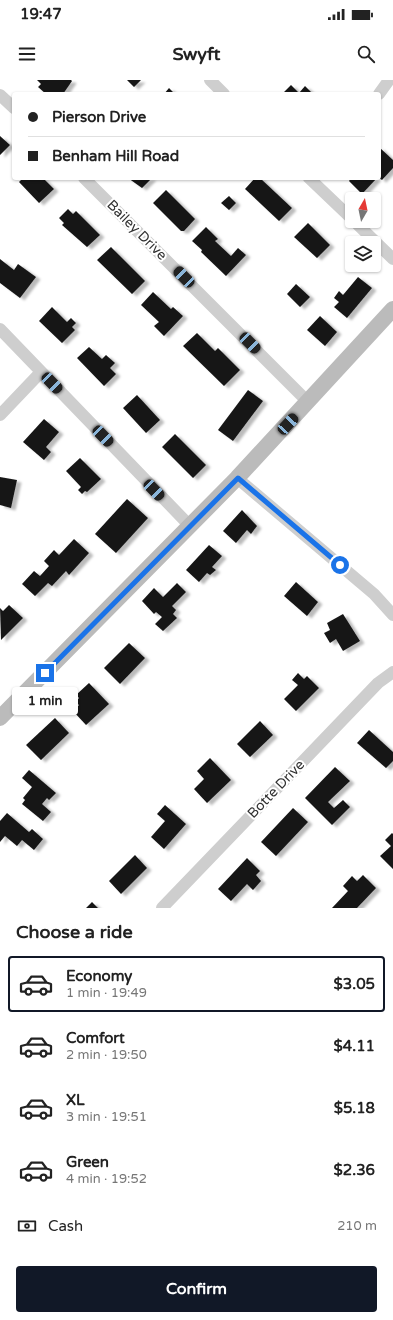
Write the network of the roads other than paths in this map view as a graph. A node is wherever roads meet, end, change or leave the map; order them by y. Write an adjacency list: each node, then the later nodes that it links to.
1 (210, 80): 3 (street)
2 (388, 80): 4 (street)
3 (222, 92)
4 (379, 92)
5 (0, 94): 6 (street)
6 (12, 106)
7 (86, 180): 15 (street, Bailey Drive)
8 (311, 180): 9 (street)
9 (345, 212)
10 (361, 228): 11 (street)
11 (393, 259)
12 (393, 309): 15 (street)
13 (0, 329): 14 (street)
14 (41, 372): 16 (street); 18 (street)
15 (308, 402): 17 (street)
16 (0, 415)
17 (238, 478): 18 (street); 19 (street)
18 (190, 526): 21 (street)
19 (393, 615)
20 (393, 672): 22 (street, Botte Drive)
21 (0, 718)
22 (162, 908)

